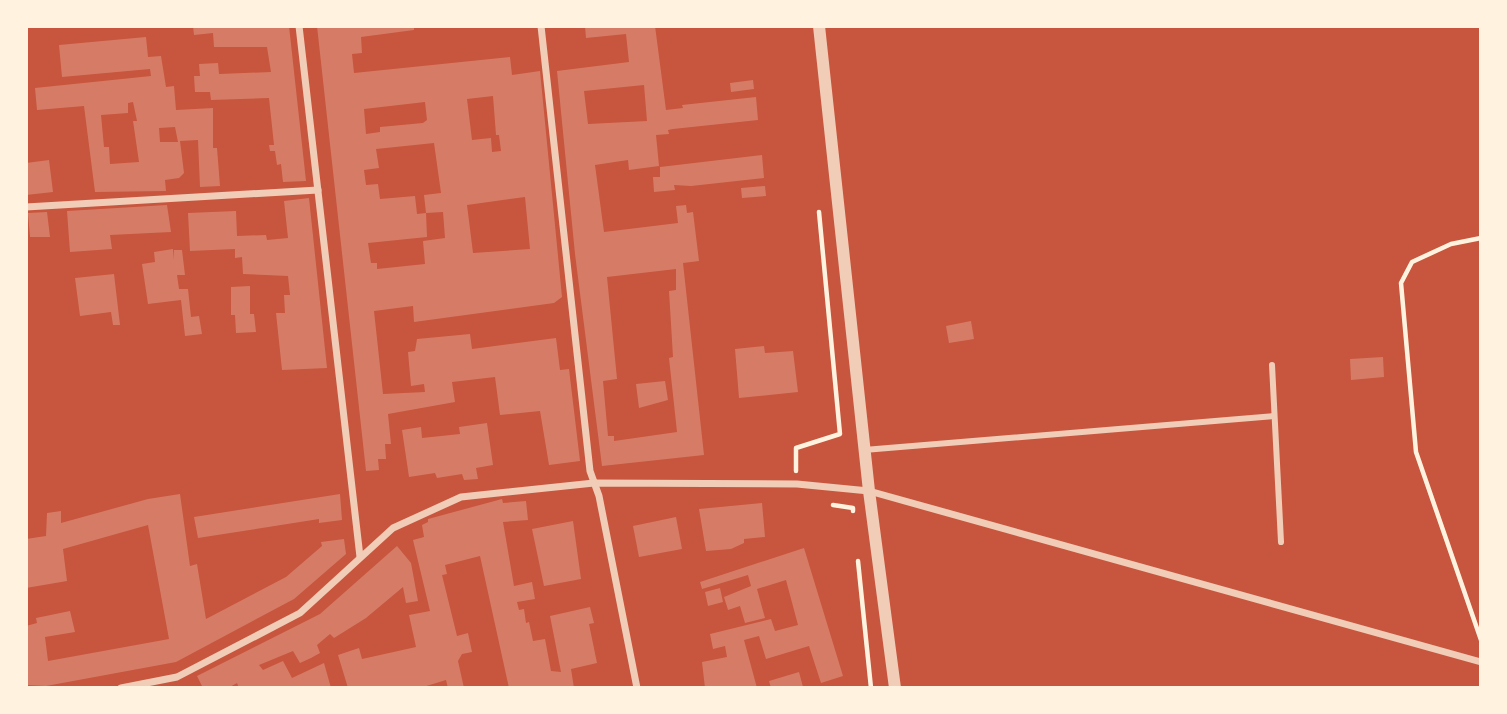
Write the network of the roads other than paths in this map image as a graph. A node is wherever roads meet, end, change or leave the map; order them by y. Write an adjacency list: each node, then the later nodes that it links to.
1 (299, 26): 4 (street)
2 (541, 26): 9 (street)
3 (818, 26): 8 (street)
4 (318, 190): 5 (street); 12 (street)
5 (26, 208)
6 (1272, 365): 7 (street)
7 (1274, 416): 8 (street); 11 (street)
8 (864, 450): 10 (street)
9 (594, 483): 10 (street); 12 (street); 17 (street)
10 (869, 491): 13 (street); 18 (street)
11 (1281, 542)
12 (360, 557): 14 (street)
13 (1481, 662)
14 (177, 677): 15 (street); 16 (street)
15 (121, 688)
16 (181, 688)
17 (637, 688)
18 (895, 688)

